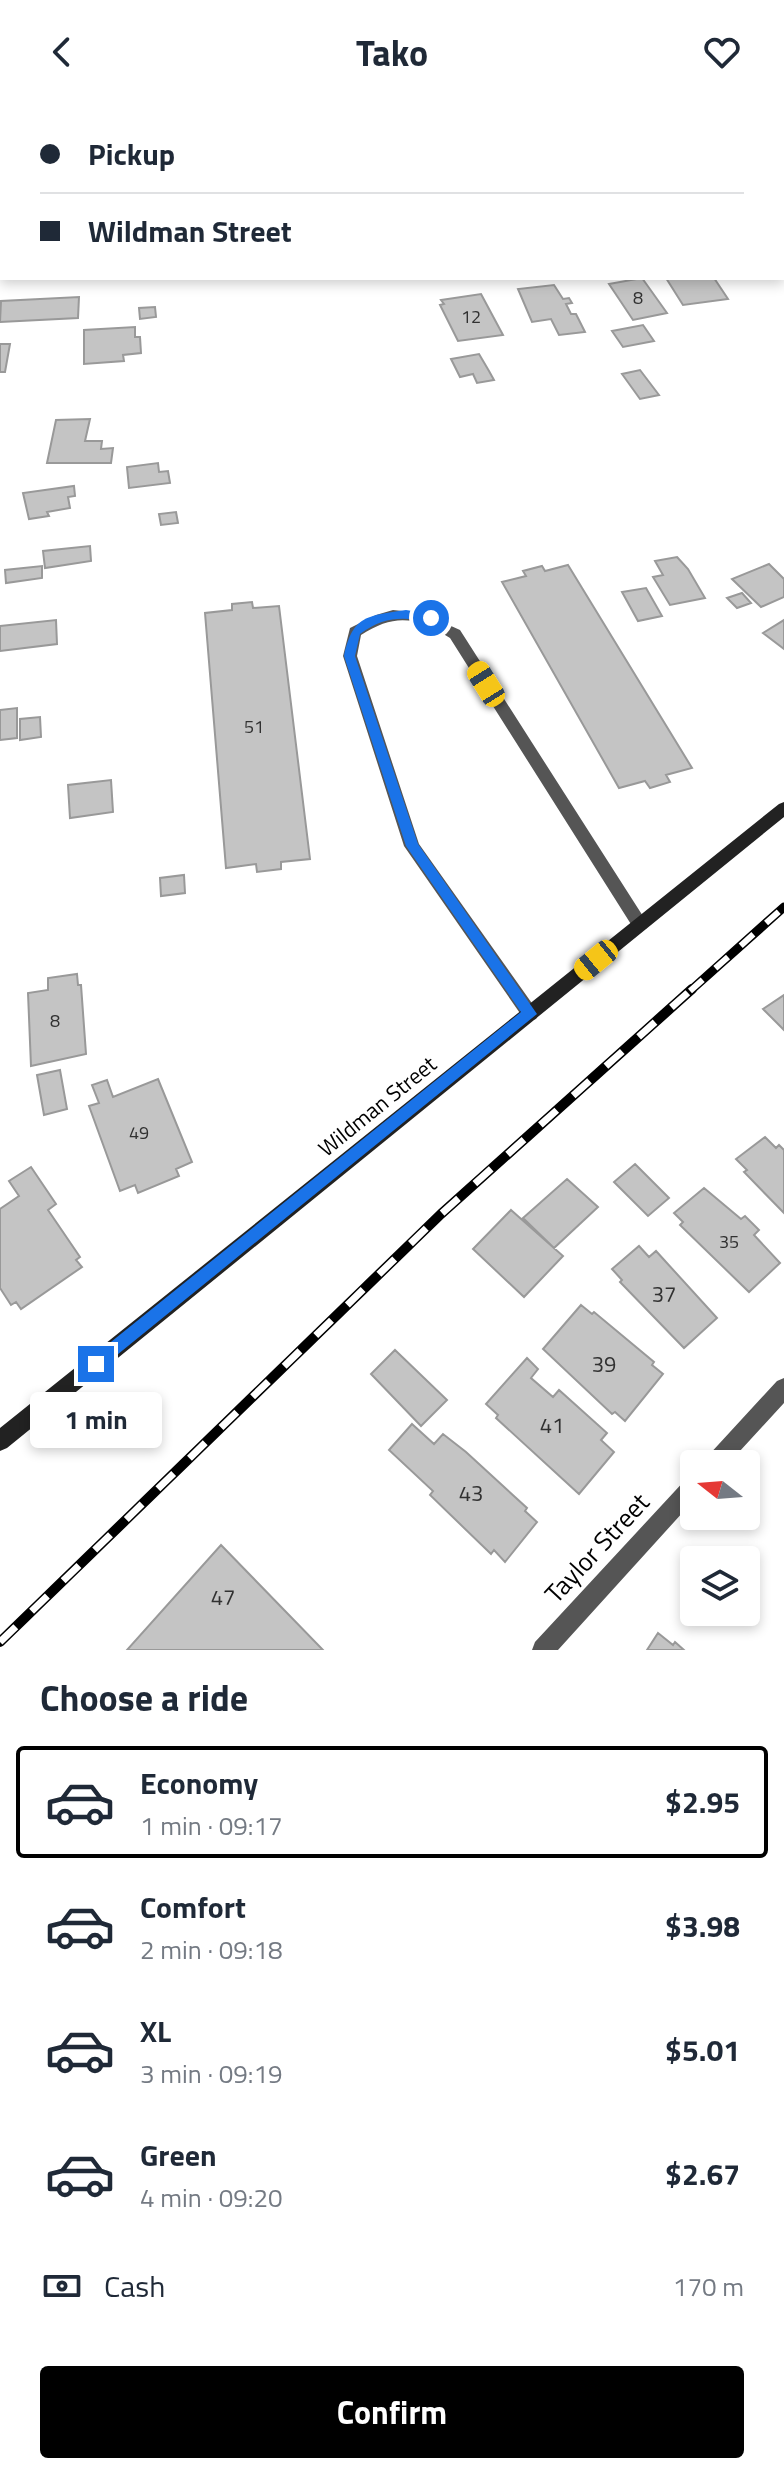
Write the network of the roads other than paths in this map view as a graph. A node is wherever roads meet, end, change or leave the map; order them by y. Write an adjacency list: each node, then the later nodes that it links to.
1 (784, 808): 2 (street, Wildman Street)
2 (640, 924): 3 (street, Wildman Street); 3 (street)
3 (530, 1014): 5 (street, Wildman Street)
4 (784, 1388): 6 (street)
5 (0, 1441)
6 (727, 1450)
7 (680, 1500): 8 (street, Taylor Street)
8 (543, 1650)

